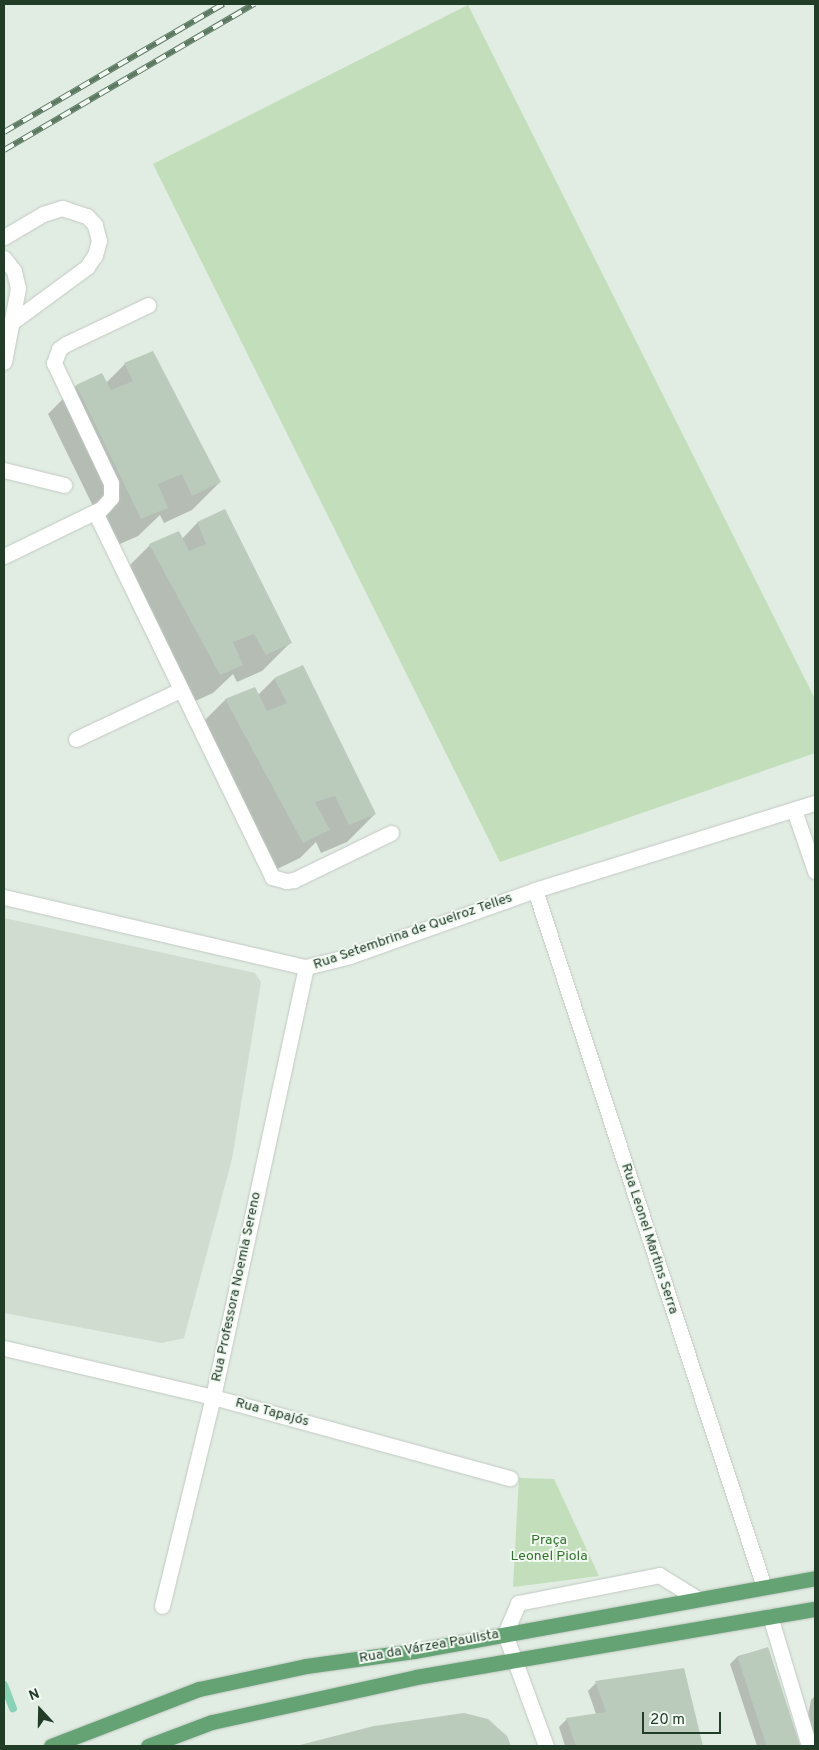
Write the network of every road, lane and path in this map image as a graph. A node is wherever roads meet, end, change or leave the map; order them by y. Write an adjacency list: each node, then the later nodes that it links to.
1 (4, 237): 4 (street)
2 (4, 258): 4 (street)
3 (148, 304): 8 (street)
4 (12, 322): 5 (street)
5 (4, 362)
6 (4, 470): 7 (street)
7 (64, 485)
8 (95, 512): 9 (street); 10 (street)
9 (5, 555)
10 (180, 690): 11 (street); 14 (street)
11 (76, 739)
12 (815, 803): 13 (street, Rua Setembrina de Queiroz Telles)
13 (794, 810): 15 (street); 16 (street, Rua Setembrina de Queiroz Telles)
14 (391, 833)
15 (815, 871)
16 (535, 890): 18 (street, Rua Setembrina de Queiroz Telles); 23 (street, Rua Leonel Martins Serra)
17 (4, 897): 18 (street, Rua Setembrina de Queiroz Telles)
18 (306, 967): 20 (street, Rua Professora Noemia Sereno)
19 (4, 1348): 20 (street, Rua Tapajós)
20 (213, 1397): 21 (street, Rua Tapajós); 25 (street, Rua Professora Noemia Sereno)
21 (510, 1478)
22 (815, 1578): 23 (main road, Rua da Várzea Paulista)
23 (764, 1587): 24 (main road, Rua da Várzea Paulista)
24 (698, 1599): 28 (main road, Rua da Várzea Paulista); 28 (street)
25 (162, 1606)
26 (815, 1608): 27 (main road, Rua da Várzea Paulista)
27 (770, 1616): 29 (main road, Rua da Várzea Paulista); 33 (street)
28 (505, 1634): 29 (street); 30 (main road, Rua da Várzea Paulista)
29 (512, 1659): 31 (main road, Rua da Várzea Paulista); 32 (street)
30 (51, 1746)
31 (148, 1746)
32 (546, 1746)
33 (809, 1746)

